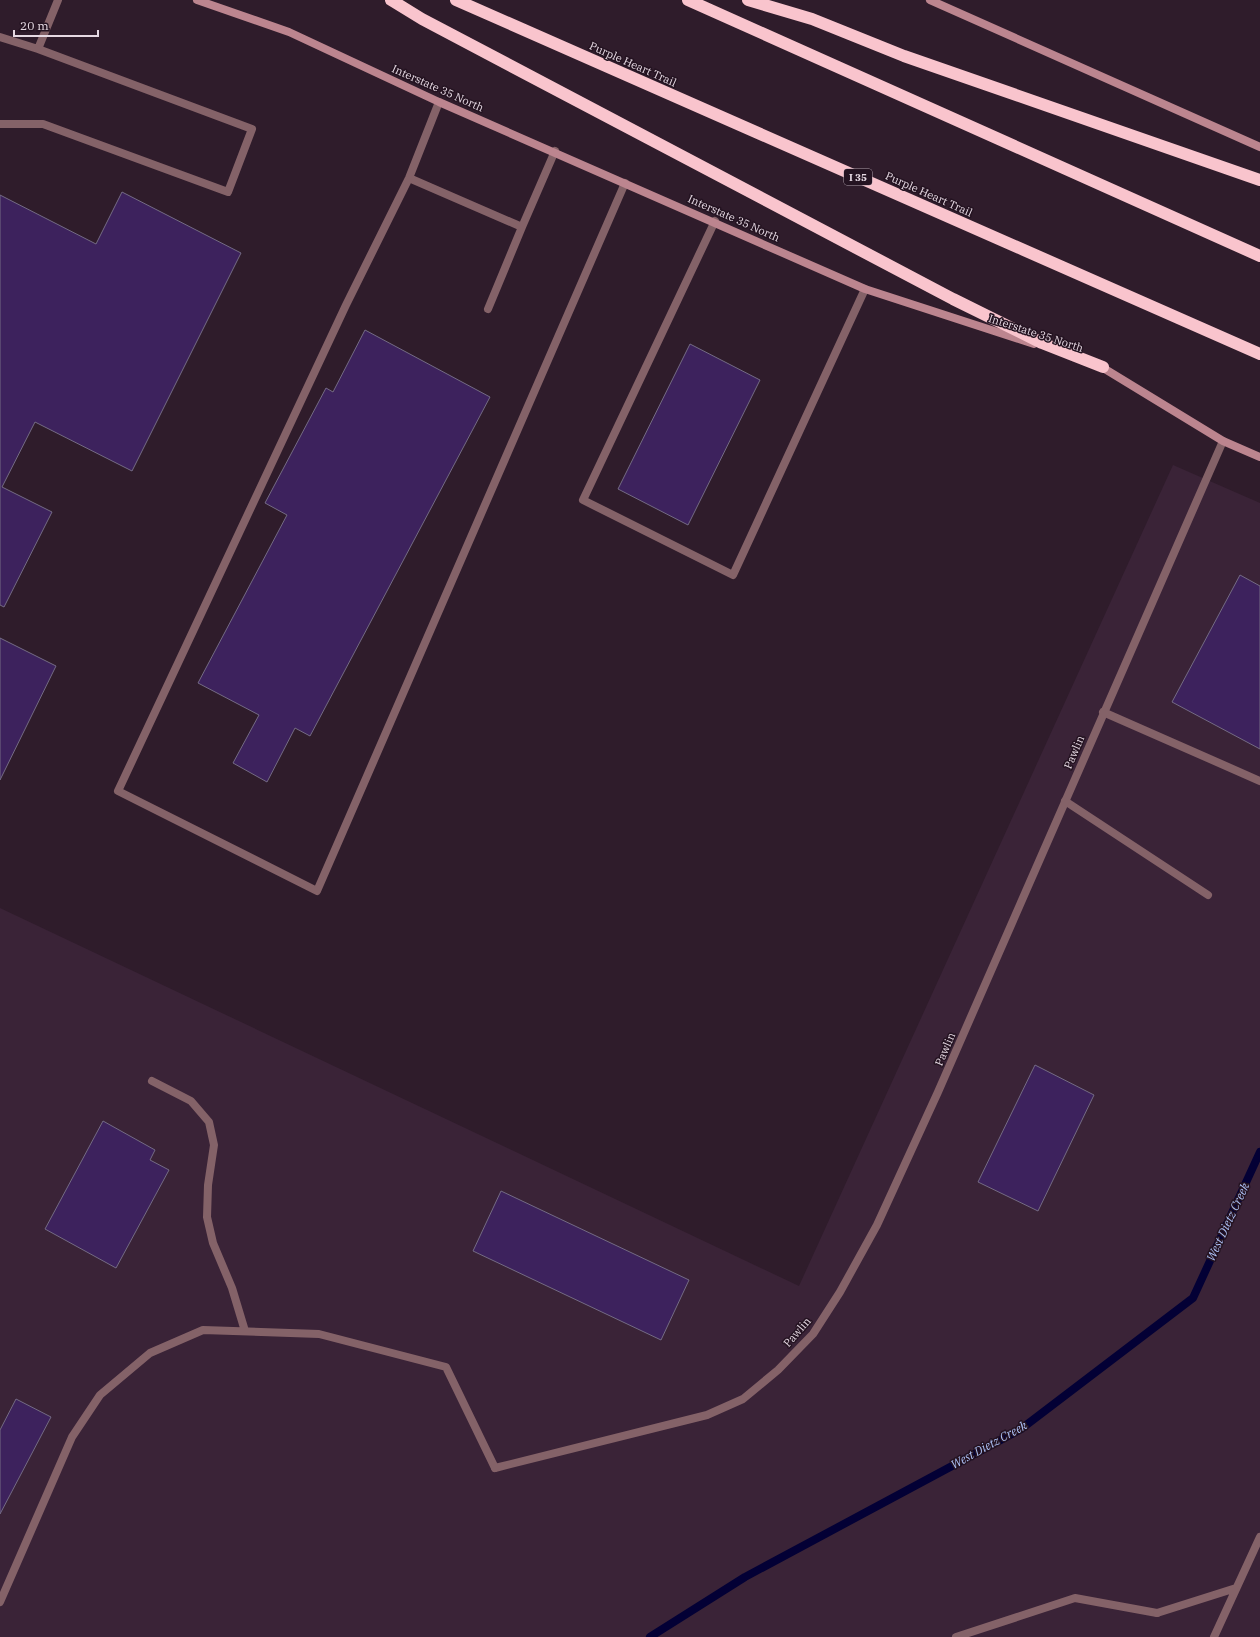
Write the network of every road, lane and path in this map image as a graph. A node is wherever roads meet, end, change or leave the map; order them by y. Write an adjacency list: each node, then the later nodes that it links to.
1 (58, 0): 9 (street)
2 (198, 0): 10 (main road, Interstate 35 North)
3 (391, 0): 23 (highway)
4 (456, 0): 22 (highway, Purple Heart Trail / I 35)
5 (688, 0): 19 (highway)
6 (748, 0): 15 (highway)
7 (930, 0): 12 (main road)
8 (0, 36): 9 (street)
9 (38, 49): 11 (street)
10 (439, 102): 13 (main road, Interstate 35 North); 14 (street)
11 (0, 124)
12 (1260, 147)
13 (555, 151): 16 (main road, Interstate 35 North); 18 (street)
14 (409, 178): 16 (street); 18 (street)
15 (1260, 180)
16 (625, 183): 17 (main road, Interstate 35 North)
17 (715, 221): 20 (main road, Interstate 35 North); 20 (street)
18 (522, 227): 21 (street)
19 (1260, 256)
20 (865, 289): 23 (main road, Interstate 35 North)
21 (488, 309)
22 (1260, 354)
23 (1104, 367): 24 (main road, Interstate 35 North)
24 (1223, 441): 25 (main road, Interstate 35 North); 26 (street, Pawlin)
25 (1260, 457)
26 (1103, 712): 27 (street); 28 (street, Pawlin)
27 (1260, 781)
28 (1065, 801): 29 (street); 31 (street, Pawlin)
29 (1208, 895)
30 (152, 1081): 31 (street)
31 (245, 1332): 34 (street)
32 (1260, 1537): 33 (street)
33 (1236, 1588): 35 (street); 36 (street)
34 (0, 1602)
35 (956, 1637)
36 (1214, 1637)

